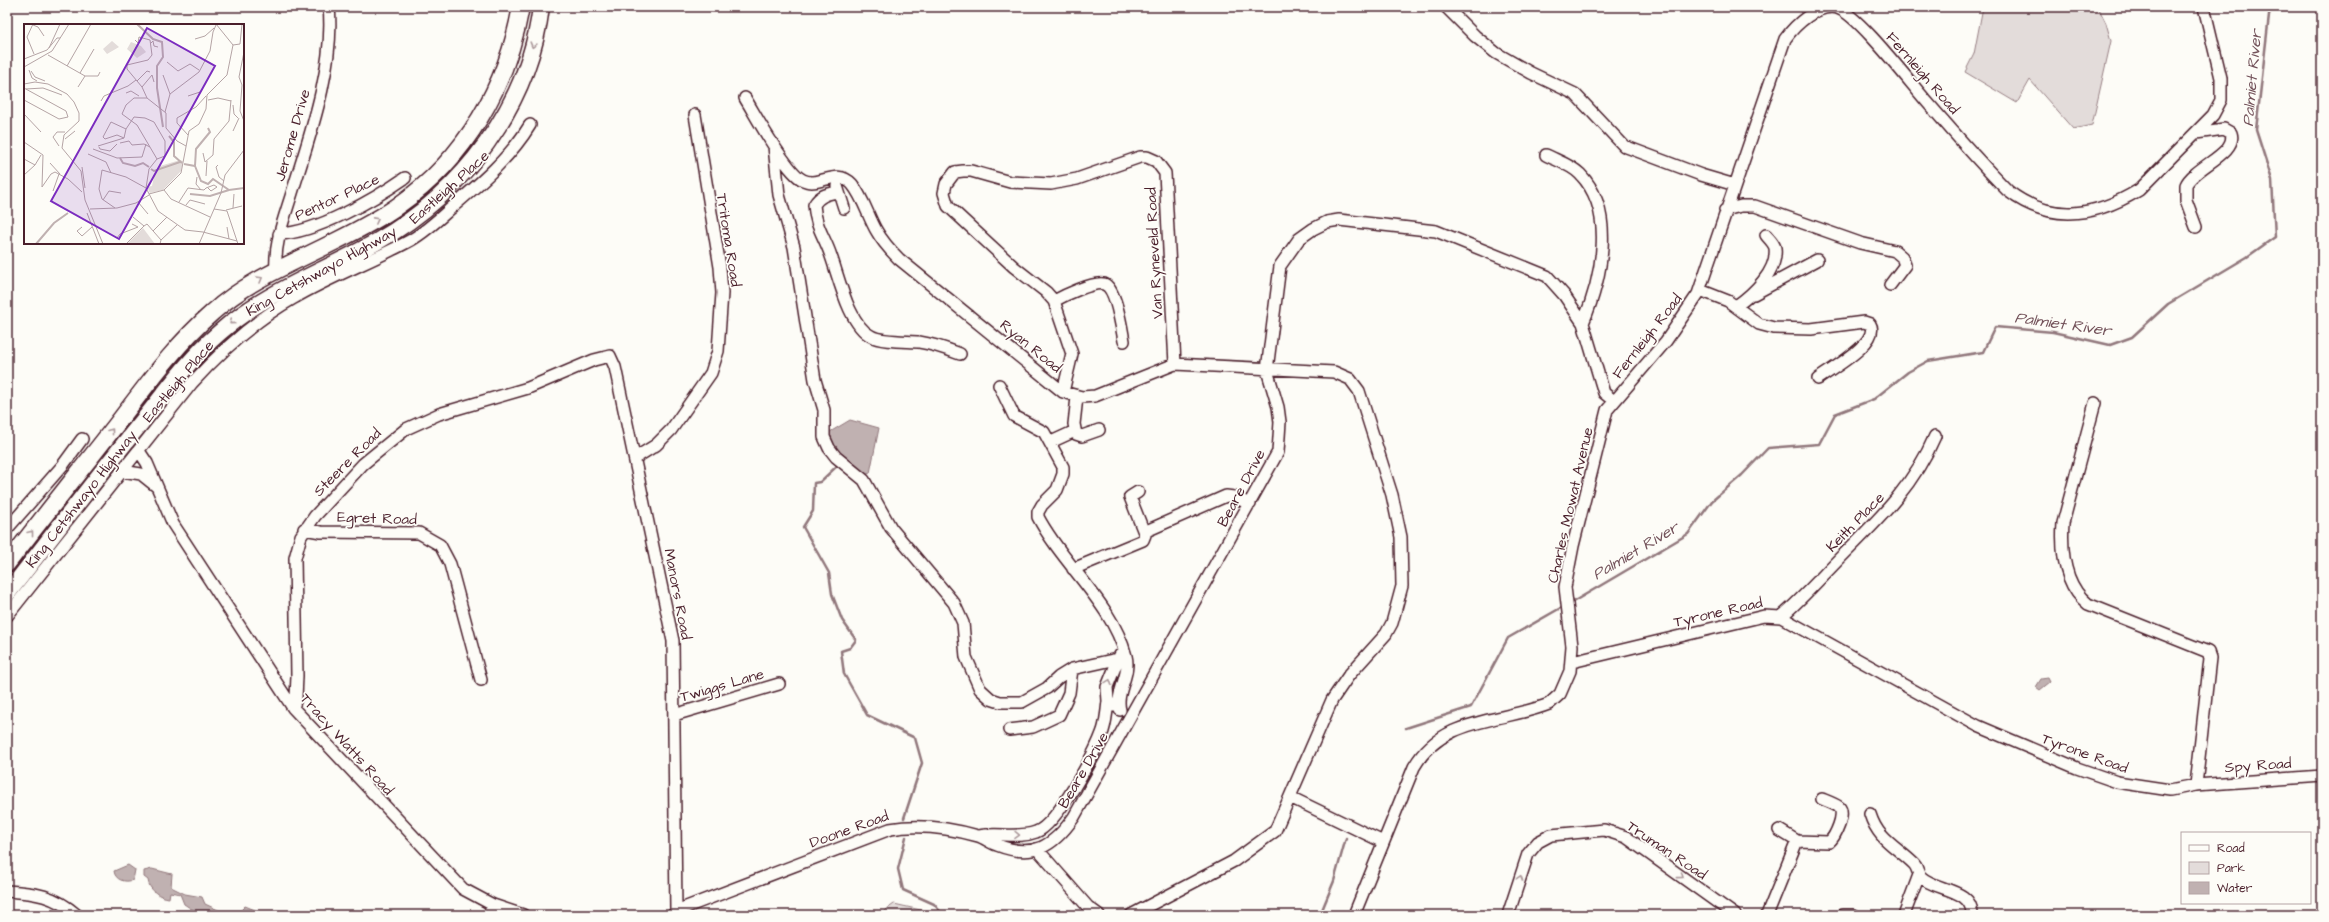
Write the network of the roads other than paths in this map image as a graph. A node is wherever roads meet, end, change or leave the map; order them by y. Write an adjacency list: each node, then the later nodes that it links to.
1 (329, 7): 19 (street, Jerome Drive)
2 (521, 7): 22 (highway, King Cetshwayo Highway, one-way to 2)
3 (541, 7): 58 (highway, King Cetshwayo Highway, one-way to 58)
4 (1446, 7): 14 (street)
5 (2204, 7): 9 (street, Fernleigh Road)
6 (745, 98): 10 (street)
7 (695, 115): 47 (street, Tritoma Road)
8 (530, 124): 42 (street, Eastleigh Place)
9 (2196, 133): 14 (street, Fernleigh Road); 18 (street)
10 (773, 144): 12 (street); 63 (street)
11 (1546, 155): 28 (street)
12 (835, 176): 15 (street); 36 (street, Ryan Road)
13 (405, 178): 19 (street, Pentor Place)
14 (1736, 185): 17 (street, Fernleigh Road)
15 (838, 192): 16 (street); 30 (street)
16 (844, 208)
17 (1725, 210): 23 (street); 24 (street, Fernleigh Road)
18 (2196, 227)
19 (279, 234): 22 (street, Jerome Drive)
20 (1766, 235): 25 (street)
21 (1817, 260): 25 (street)
22 (276, 270): 56 (highway, King Cetshwayo Highway, one-way to 22)
23 (1890, 285)
24 (1700, 290): 27 (street); 38 (street, Fernleigh Road)
25 (1751, 295): 27 (street)
26 (1054, 301): 29 (street); 32 (street, Van Ryneveld Road); 36 (street)
27 (1736, 306): 34 (street)
28 (1583, 323): 33 (street); 38 (street)
29 (1124, 341)
30 (960, 354)
31 (610, 356): 47 (street, Manors Road); 54 (street, Steere Road)
32 (1175, 364): 33 (street, Ryan Road); 37 (street, Ryan Road)
33 (1267, 370): 52 (street, Beare Drive); 74 (street)
34 (1818, 379)
35 (999, 386): 45 (street)
36 (1063, 392): 37 (street, Ryan Road)
37 (1077, 397): 41 (street)
38 (1614, 401): 62 (street, Charles Mowat Avenue)
39 (2095, 403): 73 (street)
40 (1099, 430): 41 (street)
41 (1075, 431): 45 (street)
42 (150, 436): 46 (street, Eastleigh Place); 48 (street)
43 (1935, 436): 60 (street, Keith Place)
44 (82, 439): 53 (street)
45 (1051, 442): 57 (street)
46 (139, 451): 48 (street, Tracy Watts Road); 49 (street)
47 (635, 458): 69 (street, Manors Road)
48 (147, 463): 50 (street, Tracy Watts Road)
49 (122, 471): 50 (street, Tracy Watts Road); 59 (street)
50 (156, 487): 67 (street, Tracy Watts Road)
51 (1138, 492): 55 (street)
52 (1250, 504): 55 (street); 70 (street, Beare Drive)
53 (7, 529)
54 (304, 529): 64 (street, Egret Road); 67 (street, Steere Road)
55 (1144, 532): 57 (street)
56 (7, 564)
57 (1073, 569): 61 (street)
58 (7, 594)
59 (7, 616)
60 (1782, 617): 62 (street, Tyrone Road); 73 (street, Tyrone Road)
61 (1123, 655): 63 (street); 66 (street, one-way to 61); 68 (street)
62 (1572, 662): 79 (street, Charles Mowat Avenue)
63 (1072, 669): 71 (street)
64 (481, 680)
65 (779, 684): 69 (street, Twiggs Lane)
66 (1108, 701): 68 (street); 78 (street, one-way to 66)
67 (293, 708): 84 (street, Tracy Watts Road)
68 (1120, 710): 70 (street)
69 (674, 715): 85 (street, Manors Road)
70 (1132, 715): 81 (street, Beare Drive)
71 (1009, 730)
72 (2322, 776): 73 (street, Spy Road)
73 (2196, 785)
74 (1290, 797): 79 (street); 89 (street)
75 (1822, 799): 80 (street)
76 (1870, 814): 82 (street)
77 (1779, 830): 80 (street)
78 (979, 836): 81 (street, Doone Road); 85 (street, Doone Road)
79 (1383, 842): 90 (street, Charles Mowat Avenue)
80 (1797, 842): 93 (street)
81 (1038, 850): 86 (street)
82 (1919, 875): 96 (street); 97 (street)
83 (7, 891): 87 (street)
84 (491, 910): 88 (street, Tracy Watts Road)
85 (674, 913)
86 (1097, 914)
87 (77, 915)
88 (523, 915)
89 (1131, 915)
90 (1354, 915)
91 (1508, 915): 92 (street, Truman Road, one-way to 92)
92 (1735, 915)
93 (1767, 915)
94 (1842, 915): 95 (street)
95 (1854, 915)
96 (1904, 915)
97 (1972, 915)

